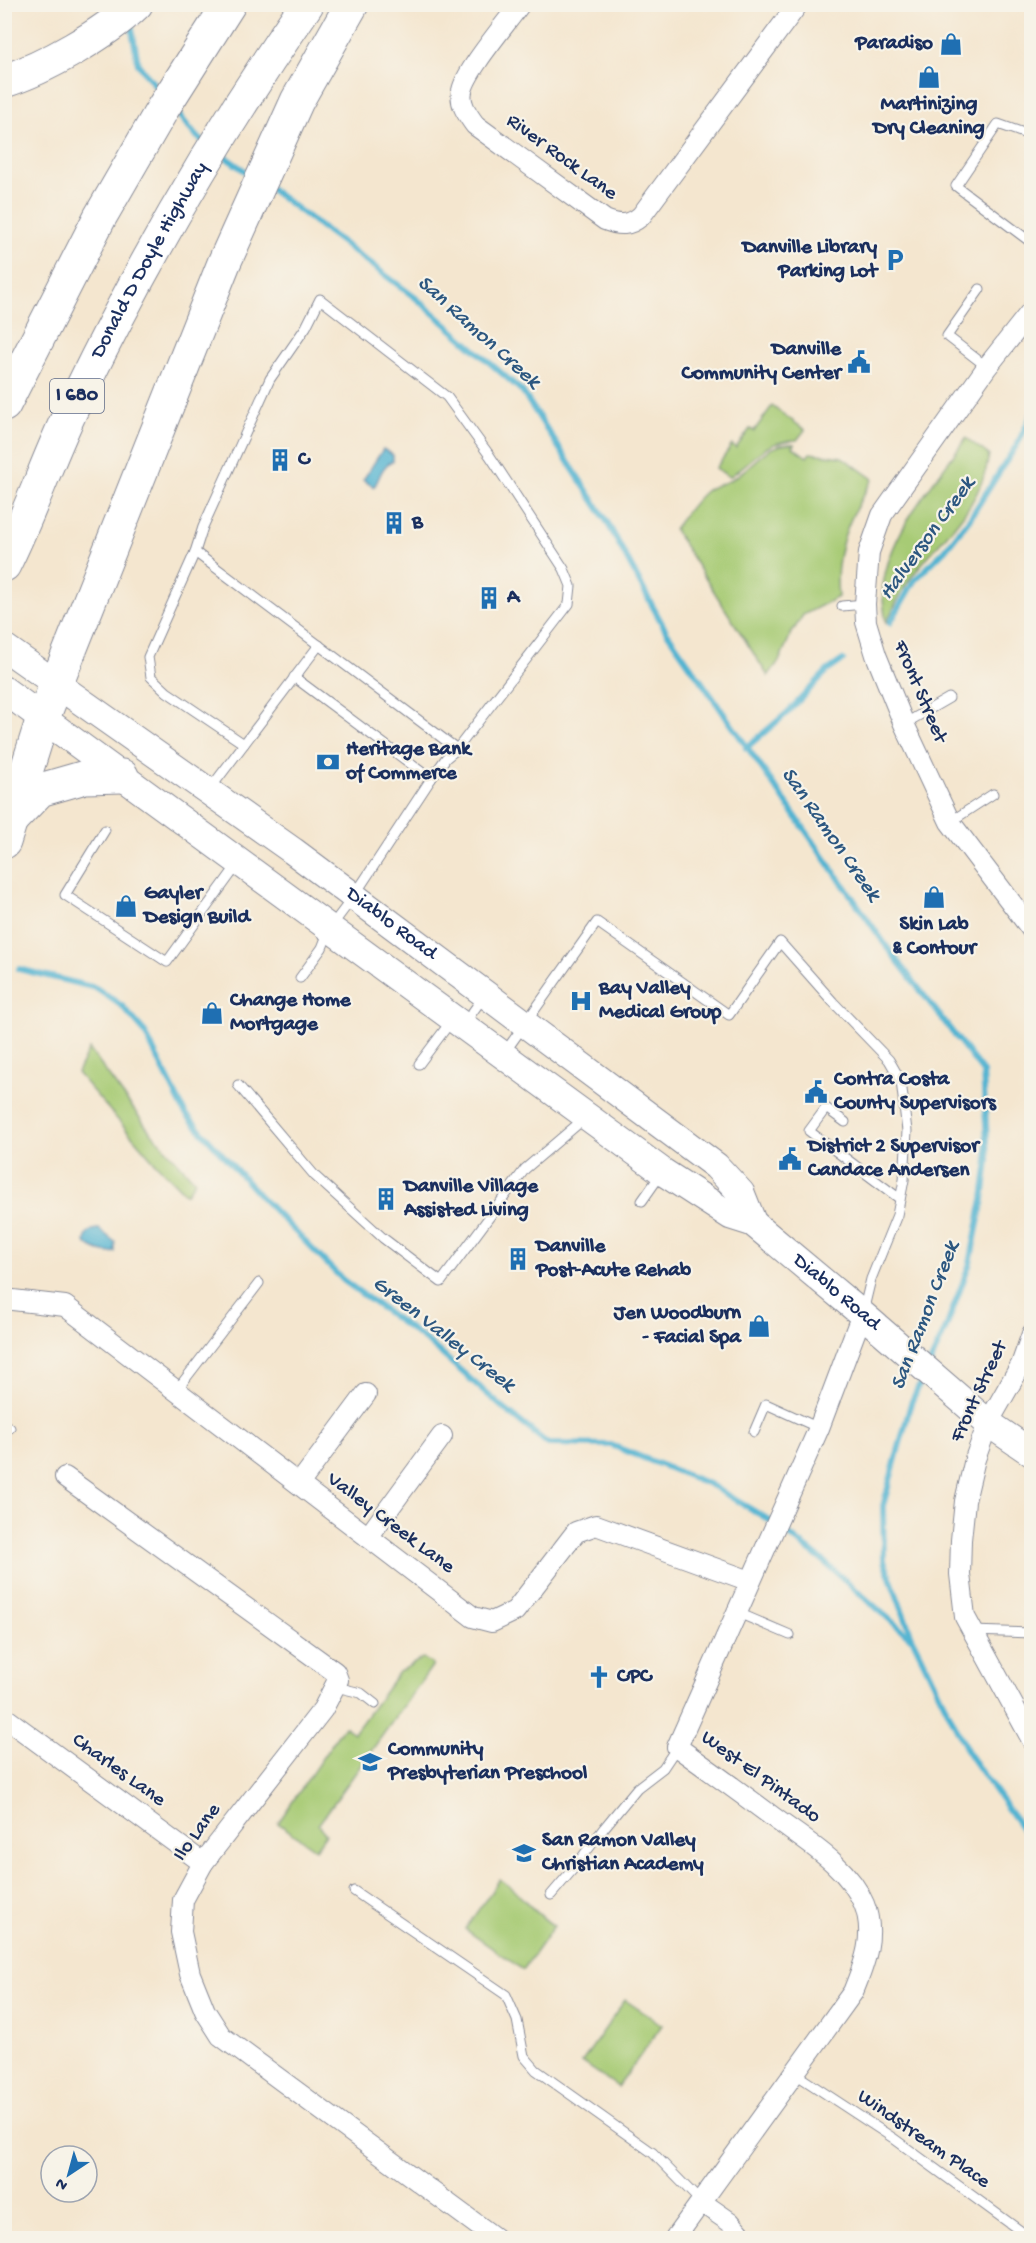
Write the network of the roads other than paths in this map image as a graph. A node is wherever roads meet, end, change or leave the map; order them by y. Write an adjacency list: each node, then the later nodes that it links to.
1 (136, 4): 7 (highway)
2 (230, 4): 13 (highway, I 680)
3 (307, 4): 15 (highway, Donald D Doyle Highway / I 680)
4 (352, 4): 21 (highway)
5 (520, 4): 6 (street, River Rock Lane)
6 (798, 4)
7 (4, 81)
8 (1032, 136): 9 (lane)
9 (1032, 243)
10 (980, 289): 12 (lane)
11 (1032, 310): 12 (street, Front Street)
12 (987, 367): 16 (street, Front Street)
13 (4, 405)
14 (195, 552): 18 (lane); 26 (lane); 27 (lane)
15 (7, 559)
16 (865, 604): 17 (lane); 25 (street, Front Street)
17 (842, 606)
18 (319, 645): 20 (lane); 27 (lane)
19 (4, 647): 21 (street, Diablo Road)
20 (294, 677): 26 (lane); 29 (lane)
21 (57, 683): 24 (highway); 30 (street, Diablo Road)
22 (4, 690): 24 (street, Diablo Road)
23 (949, 698): 25 (lane)
24 (43, 718): 28 (street, Diablo Road); 33 (highway)
25 (904, 724): 32 (street, Front Street)
26 (244, 744): 30 (lane)
27 (457, 749): 29 (lane)
28 (122, 776): 33 (highway); 35 (street, Diablo Road)
29 (431, 779): 36 (lane)
30 (208, 791): 36 (street, Diablo Road)
31 (993, 794): 32 (lane)
32 (950, 822): 38 (street, Front Street)
33 (9, 830)
34 (105, 831): 35 (lane)
35 (240, 862): 37 (street, Diablo Road)
36 (354, 896): 37 (lane); 40 (street, Diablo Road)
37 (330, 928): 39 (lane); 41 (street, Diablo Road)
38 (1032, 930)
39 (300, 978)
40 (486, 994): 41 (lane); 42 (street, Diablo Road)
41 (458, 1022): 43 (street, Diablo Road); 44 (lane)
42 (525, 1022): 43 (lane); 49 (lane); 51 (street, Diablo Road)
43 (503, 1055): 46 (street, Diablo Road)
44 (419, 1064)
45 (238, 1085): 46 (lane)
46 (587, 1116): 48 (street, Diablo Road)
47 (844, 1122): 49 (lane)
48 (663, 1172): 50 (lane); 51 (street, Diablo Road)
49 (900, 1199): 54 (lane)
50 (642, 1201)
51 (753, 1223): 54 (street, Diablo Road)
52 (259, 1284): 56 (lane)
53 (4, 1299): 56 (street, Valley Creek Lane)
54 (862, 1314): 58 (street, Diablo Road); 59 (street, West El Pintado)
55 (1032, 1334): 58 (street, Front Street)
56 (176, 1391): 64 (street, Valley Creek Lane)
57 (366, 1394): 64 (street)
58 (988, 1423): 62 (street, Diablo Road); 68 (street, Front Street)
59 (819, 1428): 60 (lane); 66 (street, West El Pintado)
60 (754, 1432)
61 (442, 1436): 65 (street)
62 (1032, 1453)
63 (65, 1477): 71 (street)
64 (299, 1484): 65 (street, Valley Creek Lane)
65 (368, 1537): 66 (street, Valley Creek Lane)
66 (753, 1574): 67 (street, West El Pintado)
67 (736, 1612): 70 (lane); 75 (street, West El Pintado)
68 (972, 1630): 69 (lane); 74 (street, Front Street)
69 (1032, 1634)
70 (790, 1635)
71 (336, 1687): 72 (lane); 76 (street, Ilo Lane)
72 (375, 1704)
73 (4, 1717): 76 (street, Charles Lane)
74 (1032, 1740)
75 (676, 1747): 78 (lane); 79 (street, West El Pintado)
76 (203, 1863): 81 (street, Ilo Lane)
77 (354, 1891): 80 (lane)
78 (551, 1895)
79 (794, 2073): 80 (street, West El Pintado); 84 (lane, Windstream Place)
80 (701, 2202): 82 (street, West El Pintado); 83 (street)
81 (495, 2238)
82 (675, 2238)
83 (744, 2238)
84 (1030, 2238)

